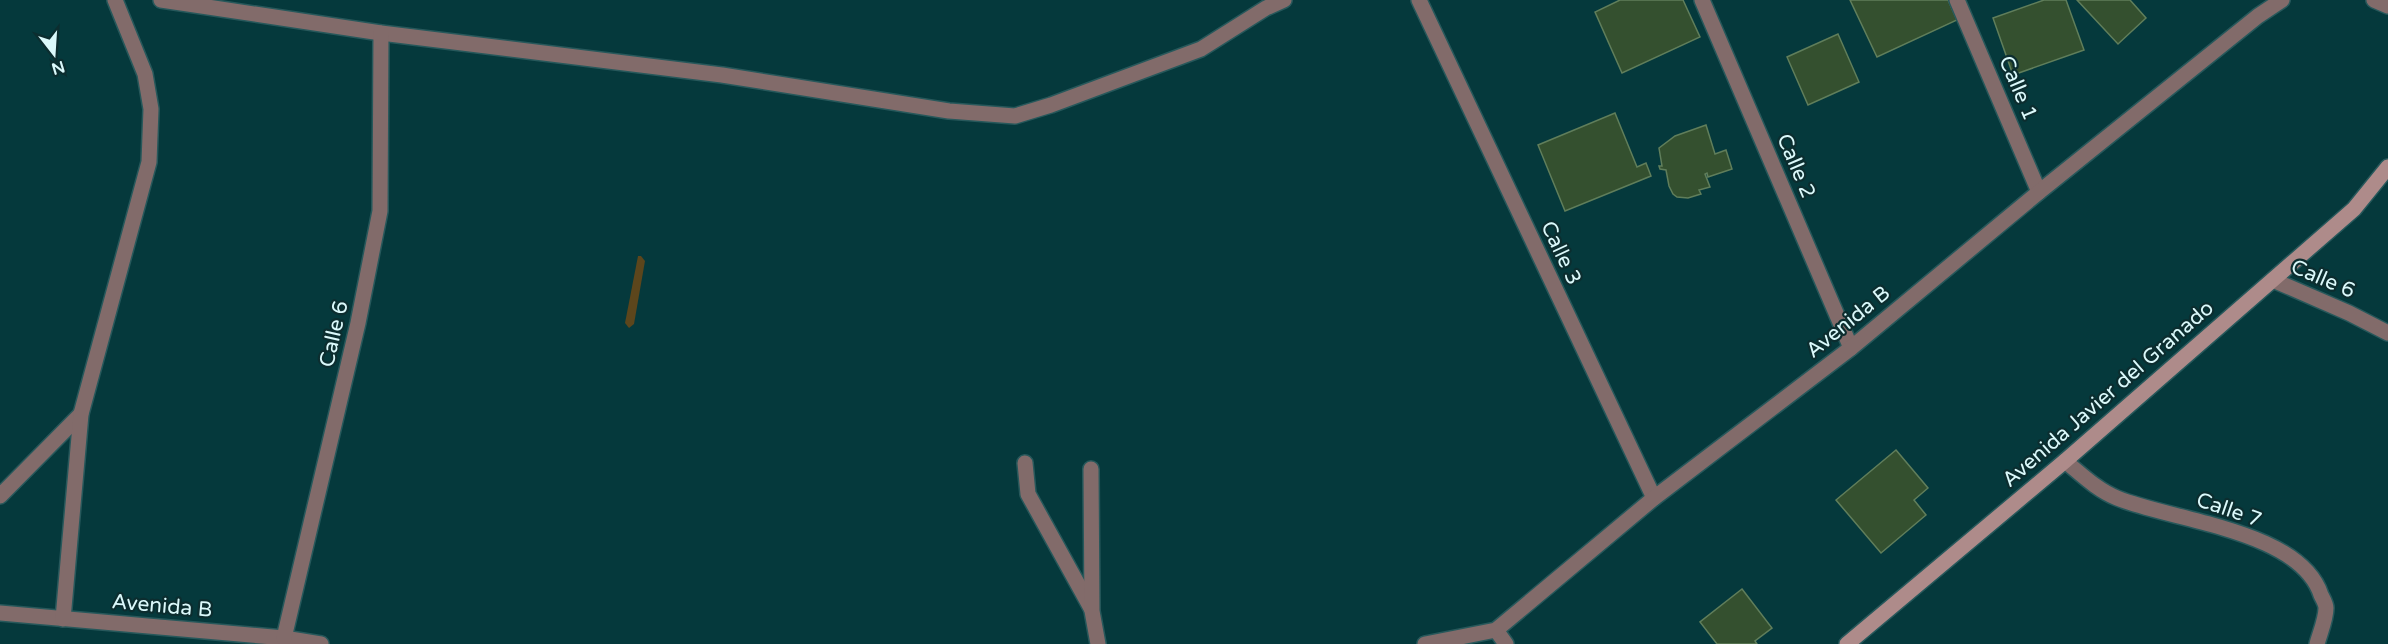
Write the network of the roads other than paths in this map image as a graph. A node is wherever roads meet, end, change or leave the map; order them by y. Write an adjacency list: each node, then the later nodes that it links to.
1 (115, 0): 16 (street)
2 (161, 0): 10 (street)
3 (1284, 0): 10 (street)
4 (1419, 0): 21 (street, Calle 3)
5 (1702, 0): 15 (street, Calle 2)
6 (1958, 0): 12 (street, Calle 1)
7 (2282, 0): 12 (street, Avenida B)
8 (2374, 0): 9 (street)
9 (2388, 6)
10 (381, 33): 26 (street, Calle 6)
11 (2388, 167): 13 (street, Avenida Javier del Granado)
12 (2039, 192): 15 (street, Avenida B)
13 (2273, 280): 14 (street, Calle 6); 17 (street, Avenida Javier del Granado)
14 (2388, 333)
15 (1851, 348): 21 (street, Avenida B)
16 (81, 414): 20 (street); 24 (street)
17 (2065, 461): 31 (street, Avenida Javier del Granado); 32 (street, Calle 7)
18 (1025, 463): 22 (street)
19 (1091, 469): 22 (street)
20 (0, 496)
21 (1654, 498): 25 (street, Avenida B)
22 (1092, 611): 28 (street)
23 (0, 613): 24 (street, Avenida B)
24 (63, 619): 26 (street, Avenida B)
25 (1496, 630): 29 (street, Avenida B); 30 (street)
26 (284, 638): 27 (street, Avenida B)
27 (321, 644)
28 (1098, 644)
29 (1425, 644)
30 (1506, 644)
31 (1847, 644)
32 (2317, 644)

